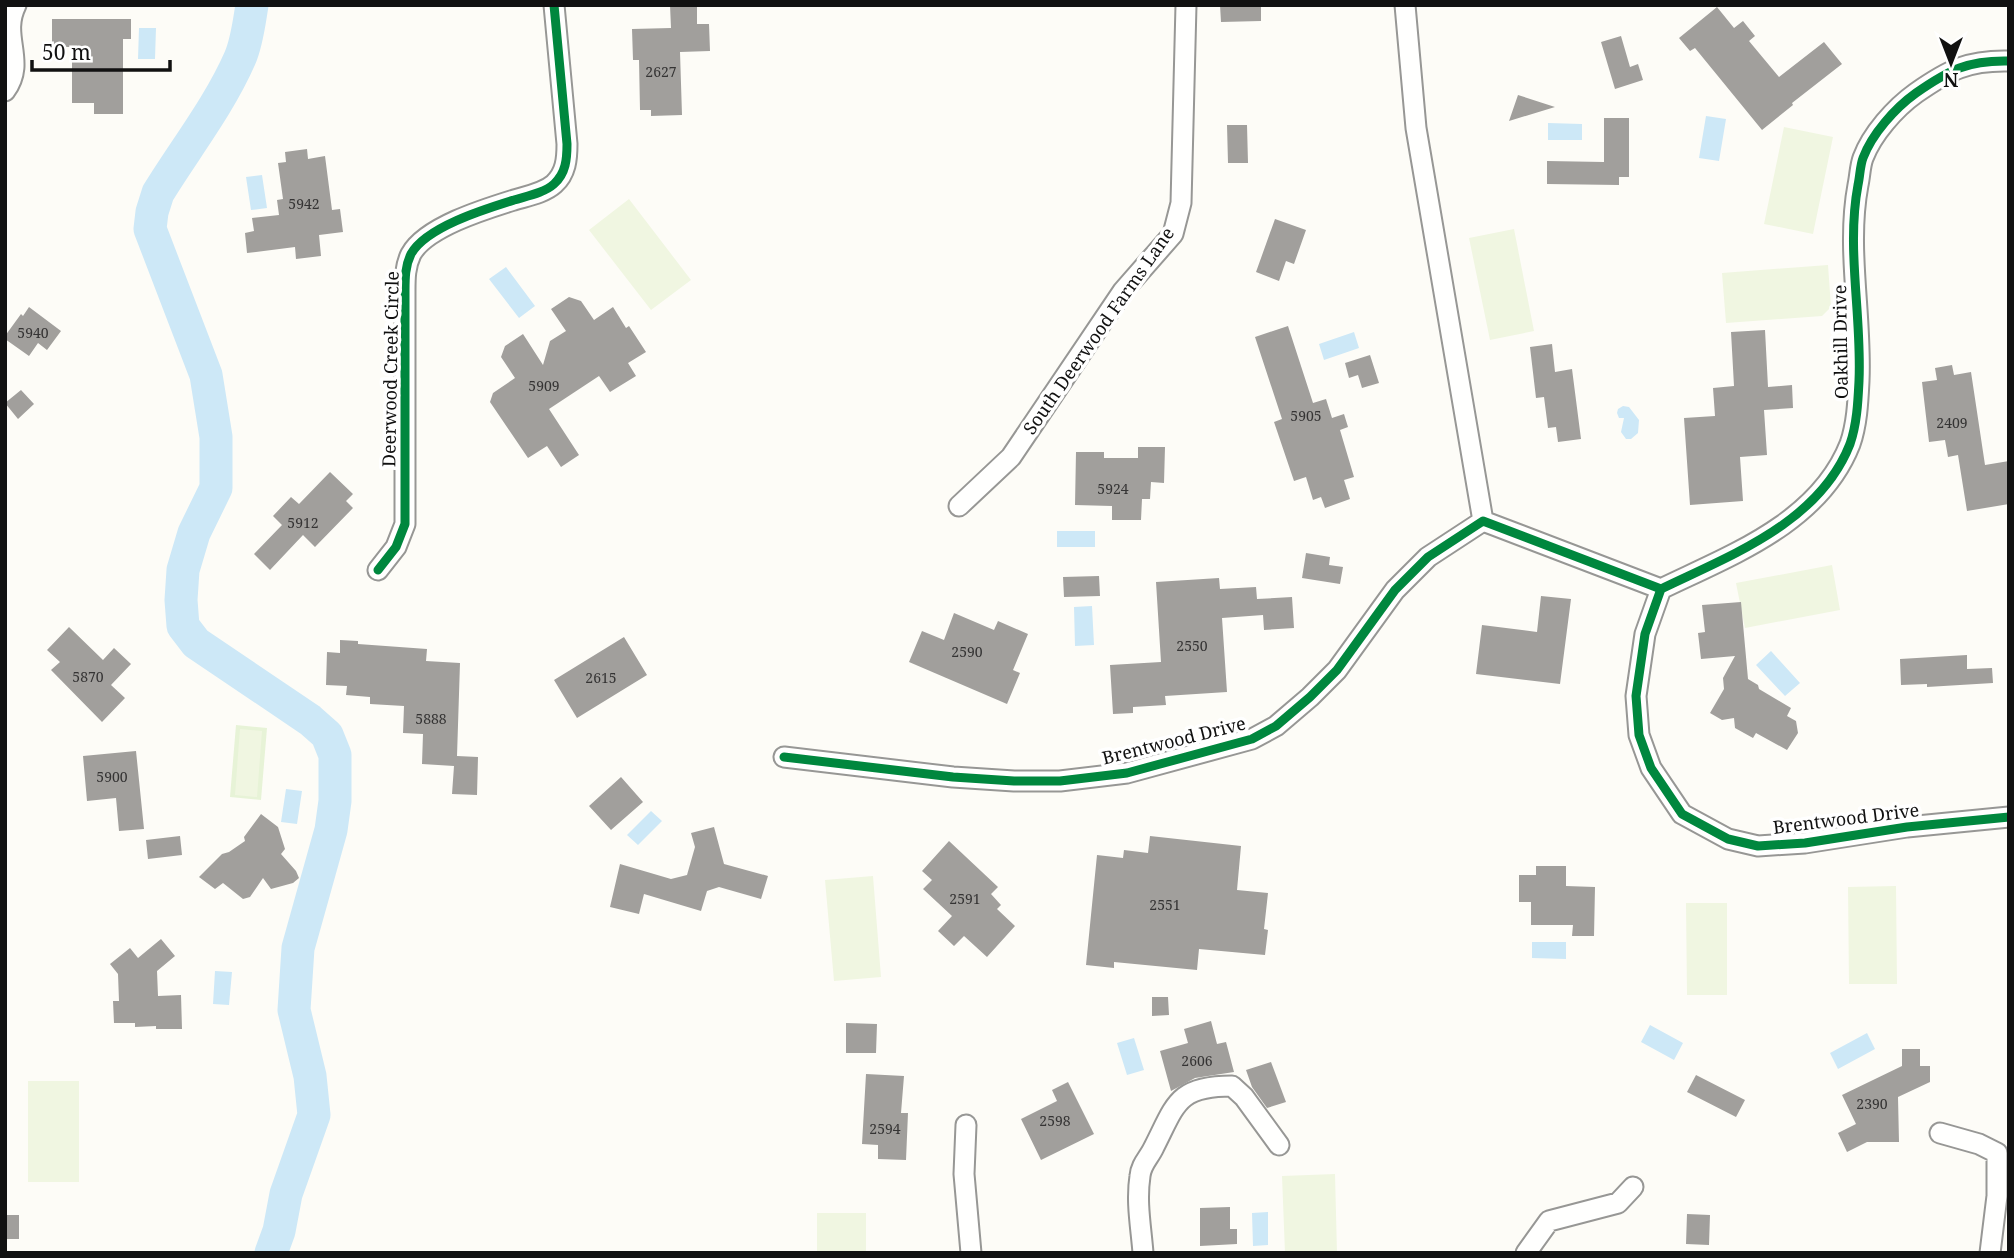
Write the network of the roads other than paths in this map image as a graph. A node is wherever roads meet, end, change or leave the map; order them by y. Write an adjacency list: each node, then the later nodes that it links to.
1 (16, 5): 6 (street)
2 (554, 5): 9 (street, Deerwood Creek Circle)
3 (1186, 5): 7 (street, South Deerwood Farms Lane)
4 (1405, 5): 8 (street)
5 (2009, 61): 10 (street, Oakhill Drive)
6 (5, 91)
7 (959, 506)
8 (1483, 521): 10 (street); 11 (street, Brentwood Drive)
9 (378, 570)
10 (1661, 589): 12 (street, Brentwood Drive)
11 (784, 757)
12 (2009, 817)
13 (966, 1125): 17 (street)
14 (1940, 1133): 20 (street)
15 (1279, 1145): 18 (street)
16 (1633, 1187): 19 (street)
17 (971, 1253)
18 (1143, 1253)
19 (1526, 1253)
20 (1990, 1253)

